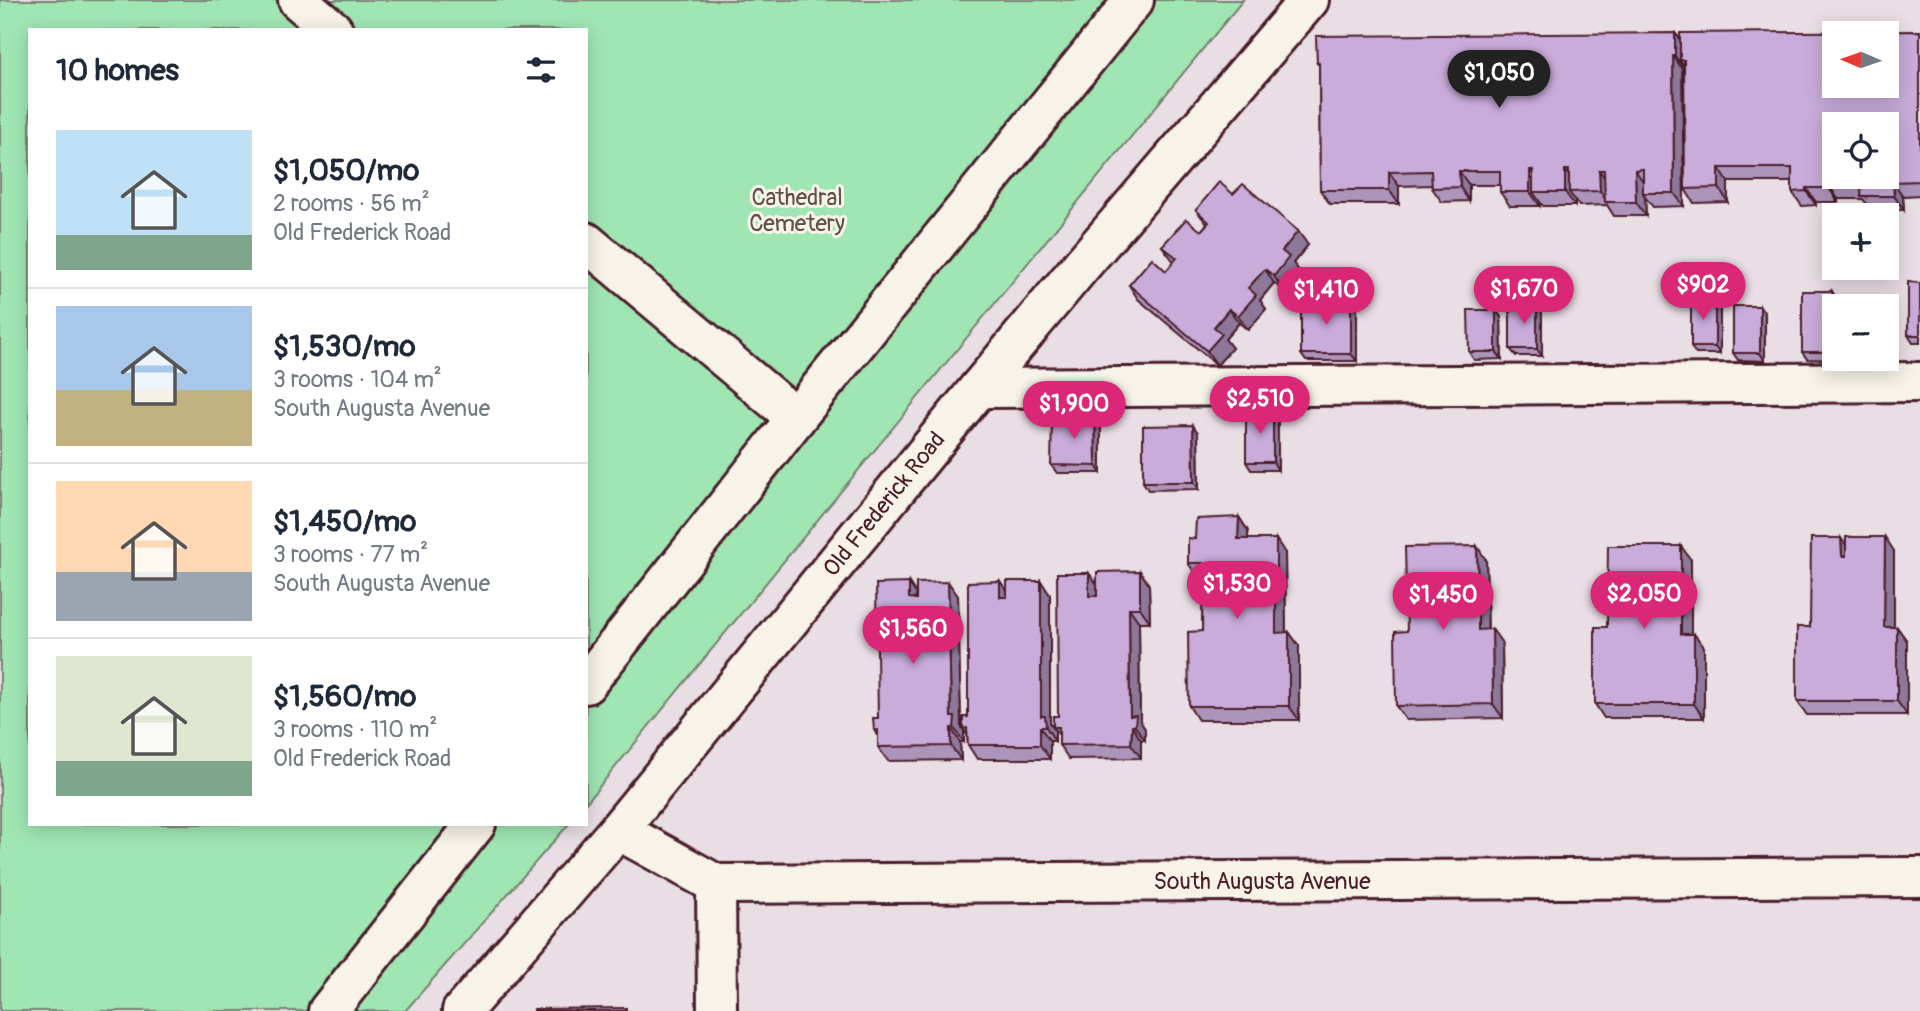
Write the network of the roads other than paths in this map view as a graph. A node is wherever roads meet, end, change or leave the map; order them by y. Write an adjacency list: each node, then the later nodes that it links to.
1 (298, 0): 4 (street)
2 (1134, 0): 8 (street)
3 (1309, 0): 7 (street, Old Frederick Road)
4 (331, 28)
5 (588, 244): 8 (street)
6 (1920, 382): 7 (street)
7 (979, 388): 11 (street, Old Frederick Road)
8 (796, 418): 9 (street)
9 (588, 681)
10 (474, 826): 14 (street)
11 (618, 830): 13 (street, South Augusta Avenue); 15 (street, Old Frederick Road)
12 (1920, 877): 13 (street, South Augusta Avenue)
13 (716, 884): 16 (street)
14 (328, 1011)
15 (462, 1011)
16 (717, 1011)

